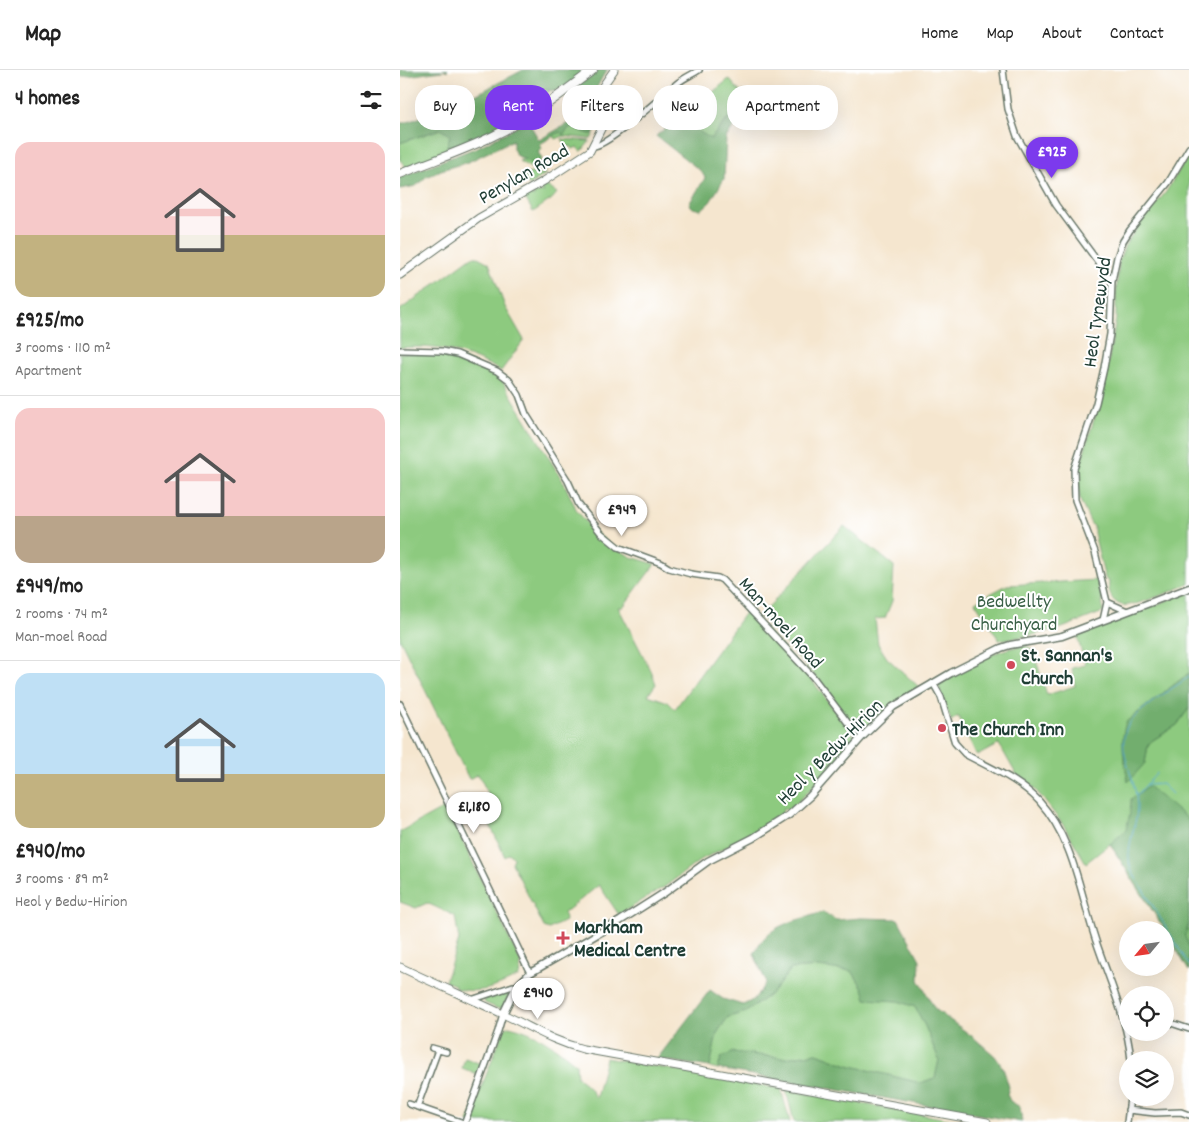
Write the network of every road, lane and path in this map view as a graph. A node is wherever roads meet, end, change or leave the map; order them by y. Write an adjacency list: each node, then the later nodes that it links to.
1 (593, 70): 7 (main road)
2 (614, 70): 5 (main road, Penylan Road)
3 (700, 70): 5 (street)
4 (1003, 70): 9 (street)
5 (593, 146): 8 (main road, Penylan Road)
6 (1189, 148): 9 (street, Heol Tynewydd)
7 (400, 174)
8 (400, 275)
9 (1112, 281): 12 (street, Heol Tynewydd)
10 (400, 350): 17 (street, Man-moel Road)
11 (1189, 588): 13 (street, Heol y Bedw-Hirion)
12 (1107, 602): 13 (street); 14 (street)
13 (1127, 611): 14 (street, Heol y Bedw-Hirion)
14 (1103, 620): 15 (street, Heol y Bedw-Hirion)
15 (933, 683): 17 (street, Heol y Bedw-Hirion); 22 (street)
16 (400, 704): 19 (street)
17 (863, 736): 19 (street, Heol y Bedw-Hirion)
18 (400, 967): 21 (main road)
19 (530, 973): 20 (street, Heol y Bedw-Hirion)
20 (516, 987): 21 (street); 23 (street, Heol y Bedw-Hirion)
21 (470, 1000): 23 (main road)
22 (1119, 1003)
23 (503, 1014): 33 (street); 34 (main road)
24 (1174, 1024): 25 (street)
25 (1189, 1029)
26 (446, 1052): 28 (street)
27 (409, 1104): 28 (street)
28 (417, 1106): 32 (street)
29 (1129, 1106): 30 (street)
30 (1128, 1110): 31 (street); 35 (street)
31 (1189, 1115)
32 (461, 1122)
33 (465, 1122)
34 (987, 1122)
35 (1127, 1122)

